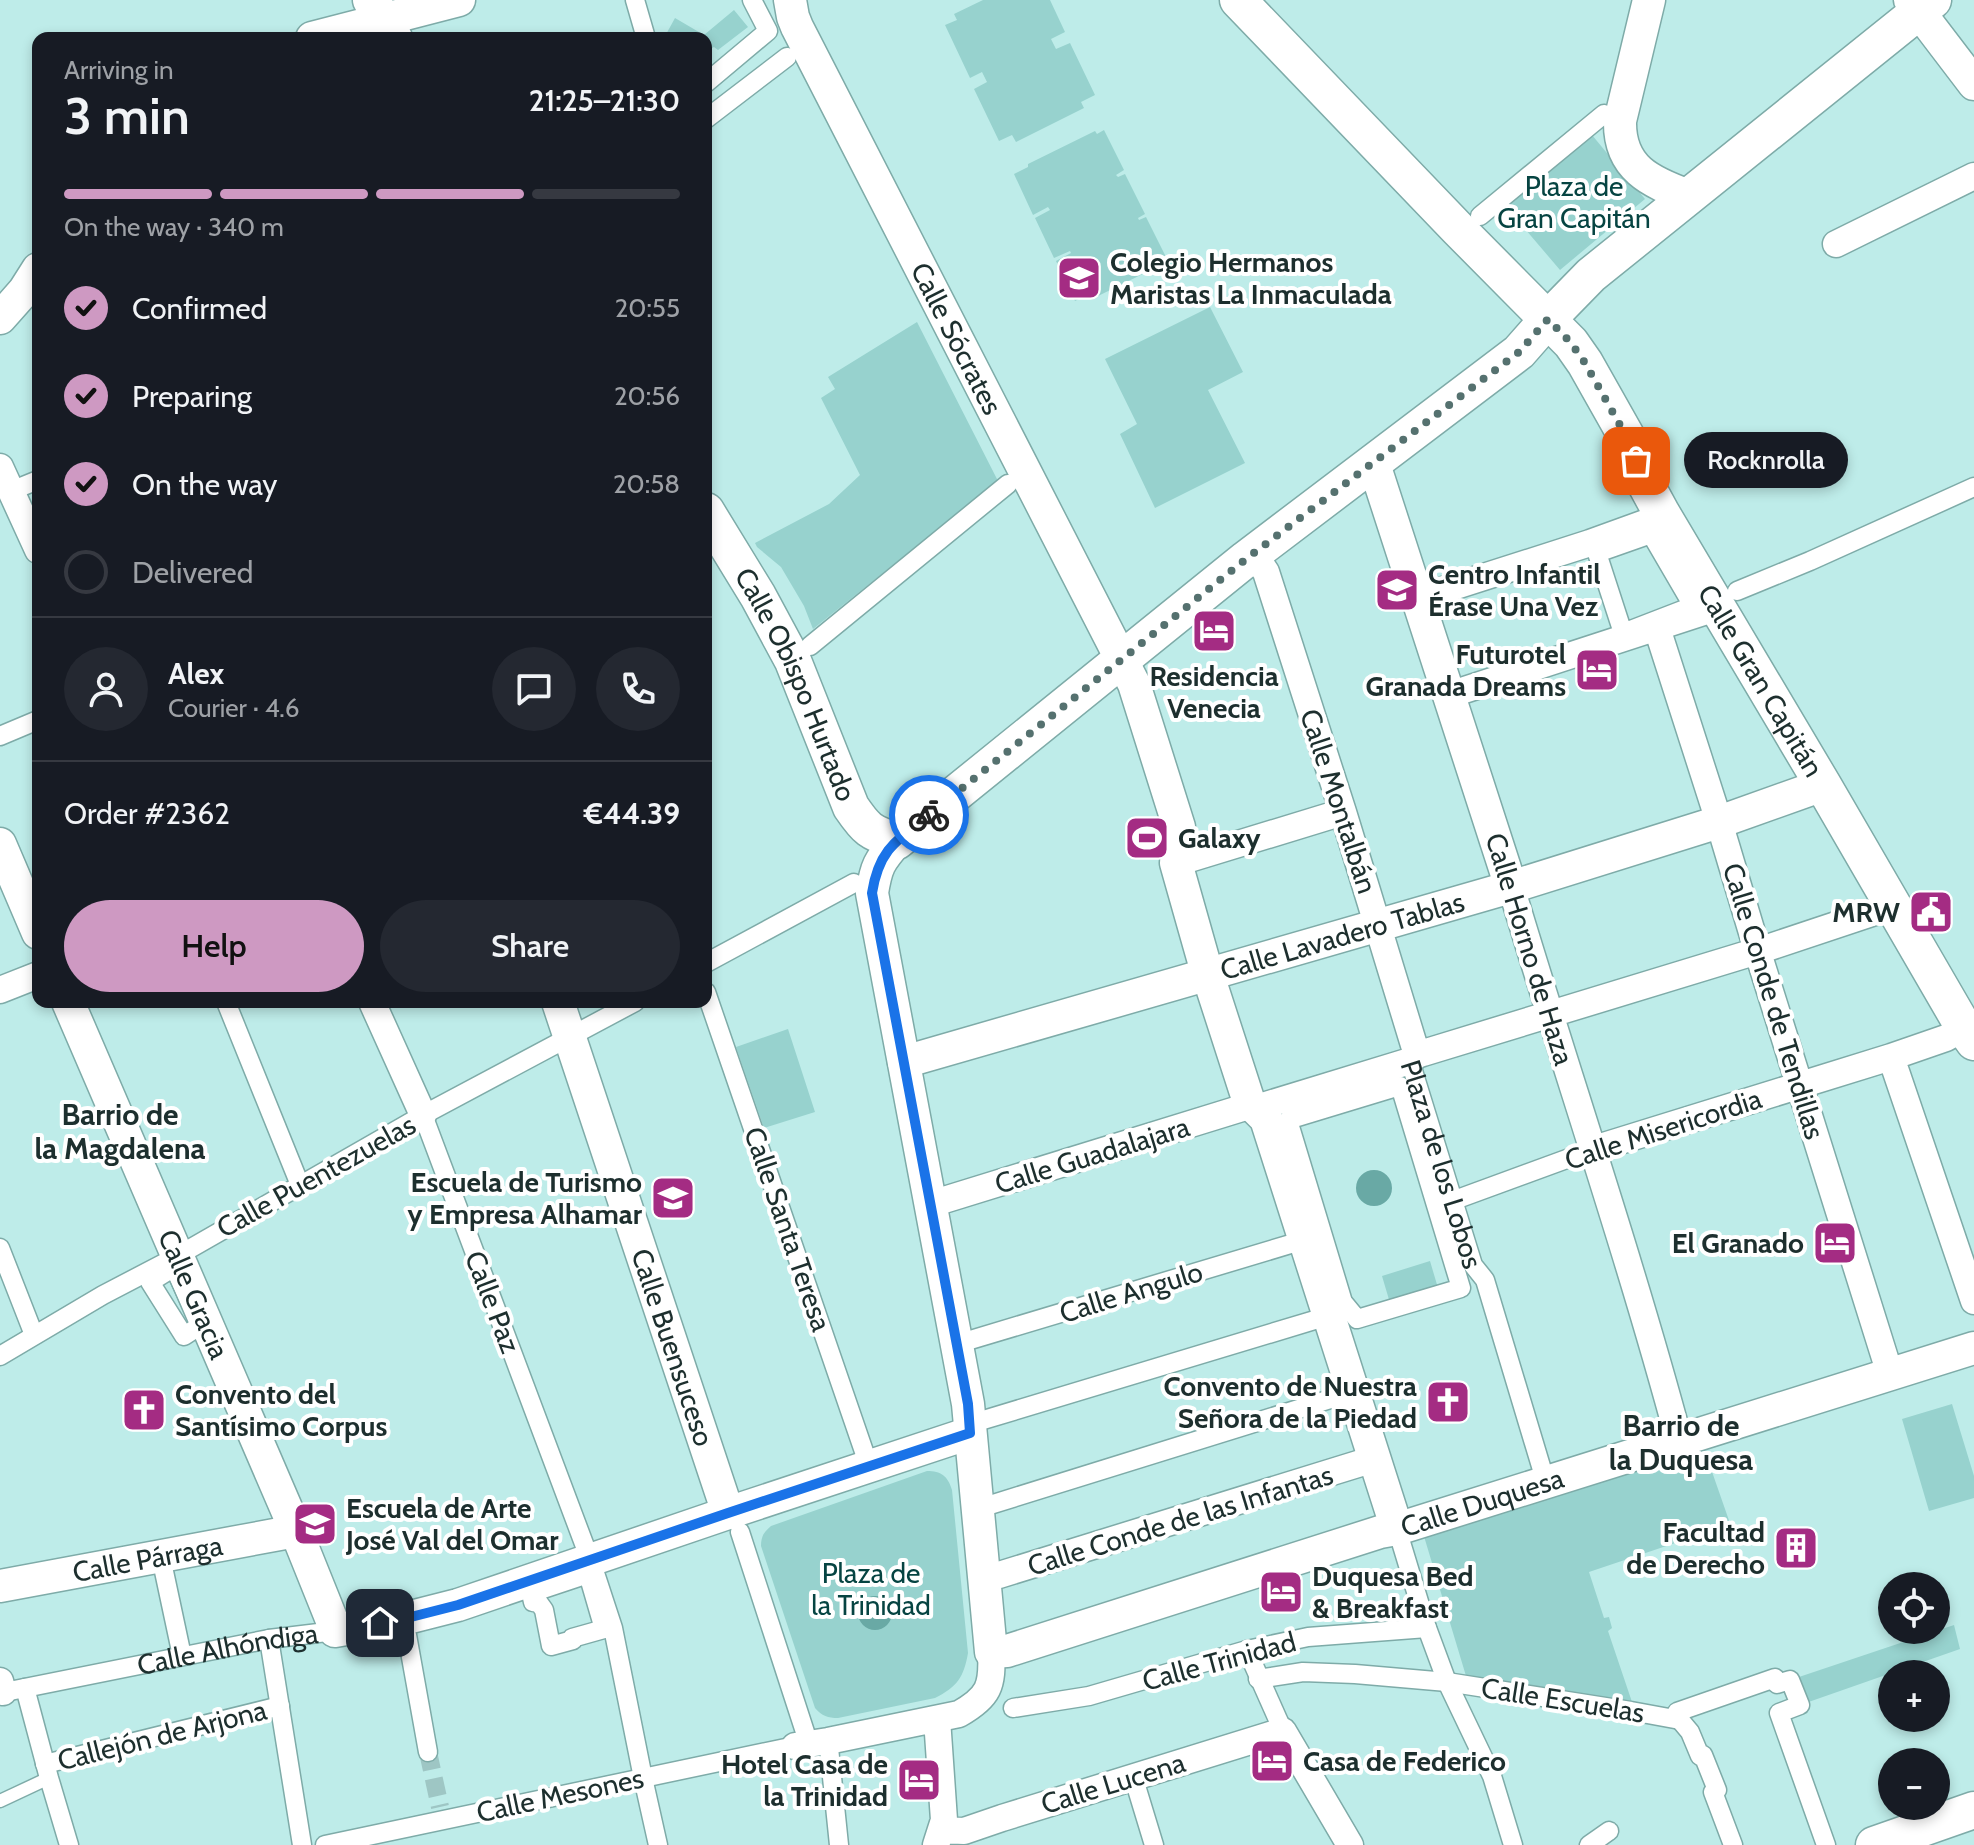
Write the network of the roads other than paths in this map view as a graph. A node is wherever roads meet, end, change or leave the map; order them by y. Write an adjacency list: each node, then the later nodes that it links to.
1 (459, 0): 8 (street)
2 (634, 0): 10 (street)
3 (752, 0): 12 (street)
4 (1649, 0): 17 (street)
5 (1246, 3): 20 (main road)
6 (1921, 4): 13 (street); 19 (main road)
7 (786, 6): 41 (street, Calle Sócrates)
8 (383, 20): 9 (street)
9 (336, 32)
10 (642, 32)
11 (787, 57): 16 (street)
12 (712, 79)
13 (1974, 84)
14 (712, 92): 15 (street)
15 (712, 107)
16 (712, 114)
17 (1612, 117): 19 (street); 20 (street)
18 (1974, 176): 21 (street)
19 (1689, 196): 24 (main road)
20 (1469, 223): 24 (main road)
21 (1836, 244)
22 (32, 278): 23 (street)
23 (0, 318)
24 (1548, 319): 25 (main road); 32 (main road, Calle Gran Capitán)
25 (1373, 461): 35 (main road); 36 (street, Calle Horno de Haza)
26 (0, 467): 30 (street)
27 (32, 482): 30 (street)
28 (1008, 484): 40 (street)
29 (1974, 487): 37 (street)
30 (11, 491): 33 (street)
31 (712, 521): 48 (main road, Calle Obispo Hurtado)
32 (1656, 524): 32 (street); 36 (street); 37 (main road, Calle Gran Capitán)
33 (32, 537)
34 (1592, 550): 39 (street)
35 (1246, 559): 41 (main road); 46 (street, Calle Montalbán)
36 (1418, 598): 42 (street, Calle Horno de Haza)
37 (1726, 600): 38 (street); 45 (main road, Calle Gran Capitán)
38 (1657, 628): 42 (street); 47 (street, Calle Conde de Tendillas)
39 (1620, 637)
40 (810, 646)
41 (1121, 660): 48 (main road); 50 (street, Calle Sócrates)
42 (1449, 695): 52 (street, Calle Horno de Haza)
43 (32, 723): 44 (street)
44 (0, 736)
45 (1823, 785): 47 (street, Calle Lavadero Tablas); 53 (main road, Calle Gran Capitán)
46 (1343, 812): 50 (street); 55 (street, Calle Montalbán)
47 (1719, 822): 52 (street, Calle Lavadero Tablas); 56 (street, Calle Conde de Tendillas)
48 (897, 841): 72 (street)
49 (0, 844): 54 (street)
50 (1176, 863): 58 (street, Calle Sócrates)
51 (854, 883): 57 (street)
52 (1511, 887): 55 (street, Calle Lavadero Tablas); 67 (street, Calle Horno de Haza)
53 (1893, 906): 56 (street); 68 (main road, Calle Gran Capitán)
54 (32, 919)
55 (1378, 925): 58 (street, Calle Lavadero Tablas); 71 (street, Calle Montalbán)
56 (1758, 951): 67 (street); 73 (street, Calle Conde de Tendillas)
57 (712, 960)
58 (1208, 975): 72 (street, Calle Lavadero Tablas); 75 (street, Calle Sócrates)
59 (32, 977): 60 (street)
60 (0, 990)
61 (71, 1008): 83 (street, Calle Gracia)
62 (228, 1008): 78 (street)
63 (375, 1008): 76 (street, Calle Paz)
64 (560, 1008): 69 (street, Calle Buensuceso)
65 (624, 1008): 69 (street, Calle Puentezuelas)
66 (712, 1008): 95 (street, Calle Santa Teresa)
67 (1549, 1015): 71 (street); 77 (street, Calle Horno de Haza)
68 (1969, 1035): 70 (street, Calle Misericordia)
69 (570, 1038): 76 (street, Calle Puentezuelas); 98 (street, Calle Buensuceso)
70 (1891, 1057): 73 (street, Calle Misericordia); 84 (street)
71 (1413, 1058): 75 (street, Plaza de los Lobos); 79 (street, Plaza de los Lobos)
72 (904, 1062): 80 (street)
73 (1799, 1085): 77 (street, Calle Misericordia); 90 (street, Calle Conde de Tendillas)
74 (1400, 1086): 74 (street, Plaza de los Lobos)
75 (1256, 1109): 80 (street, Calle Guadalajara); 81 (street)
76 (423, 1115): 78 (street, Calle Puentezuelas); 101 (street, Calle Paz)
77 (1594, 1149): 79 (street, Calle Misericordia); 93 (street, Calle Horno de Haza)
78 (300, 1185): 83 (street, Calle Puentezuelas)
79 (1452, 1201): 96 (street, Plaza de los Lobos)
80 (931, 1204): 87 (street)
81 (1304, 1240): 85 (street); 87 (street, Calle Angulo)
82 (0, 1248): 86 (street)
83 (177, 1255): 86 (street, Calle Puentezuelas); 100 (street, Calle Gracia)
84 (1974, 1301)
85 (1328, 1316): 91 (street); 92 (street)
86 (34, 1335): 89 (street, Calle Puentezuelas)
87 (957, 1344): 92 (street)
88 (1974, 1348): 90 (street, Calle Duquesa)
89 (0, 1356)
90 (1890, 1374): 93 (street, Calle Duquesa)
91 (1353, 1392): 94 (street); 97 (street)
92 (975, 1427): 95 (street); 97 (street)
93 (1679, 1440): 96 (street, Calle Duquesa)
94 (1374, 1459): 99 (street); 103 (street, Calle Conde de las Infantas)
95 (869, 1466): 98 (street)
96 (1546, 1483): 99 (street, Calle Duquesa)
97 (977, 1509): 103 (street)
98 (734, 1522): 101 (street, Calle Alhóndiga); 121 (street)
99 (1397, 1529): 105 (street); 111 (street, Calle Duquesa)
100 (296, 1531): 104 (street, Calle Párraga); 107 (street, Calle Gracia)
101 (590, 1560): 107 (street, Calle Alhóndiga); 126 (street, Calle Paz)
102 (162, 1562): 112 (street)
103 (984, 1577): 111 (street)
104 (0, 1586)
105 (1427, 1628): 110 (street, Calle Trinidad); 114 (street)
106 (604, 1629): 106 (street)
107 (335, 1631): 109 (street, Calle Alhóndiga)
108 (407, 1635): 123 (street)
109 (269, 1639): 112 (street, Calle Alhóndiga); 116 (street)
110 (1247, 1650): 113 (street); 117 (street, Calle Trinidad)
111 (991, 1652): 118 (street)
112 (182, 1656): 115 (street, Calle Alhóndiga)
113 (1258, 1679): 114 (street, Calle Escuelas); 120 (street)
114 (1447, 1682): 119 (street, Calle Escuelas); 138 (street)
115 (7, 1689): 124 (street)
116 (280, 1706): 124 (street, Callejón de Arjona); 132 (street)
117 (1013, 1708)
118 (937, 1719): 121 (street); 130 (street)
119 (1680, 1720): 140 (street); 141 (street)
120 (1283, 1731): 125 (street, Calle Lucena); 137 (street)
121 (800, 1739): 126 (street, Calle Mesones)
122 (829, 1748): 135 (street)
123 (428, 1752)
124 (47, 1771): 127 (lane); 131 (street)
125 (1133, 1776): 130 (street, Calle Lucena); 136 (street)
126 (643, 1778): 133 (street, Calle Mesones); 134 (street, Calle Paz)
127 (0, 1801)
128 (1974, 1810): 142 (main road)
129 (1609, 1831): 139 (street)
130 (939, 1837)
131 (69, 1845)
132 (302, 1845)
133 (325, 1845)
134 (658, 1845)
135 (839, 1845)
136 (1154, 1845)
137 (1350, 1845)
138 (1513, 1845)
139 (1589, 1845)
140 (1733, 1845)
141 (1826, 1845)
142 (1874, 1845)

